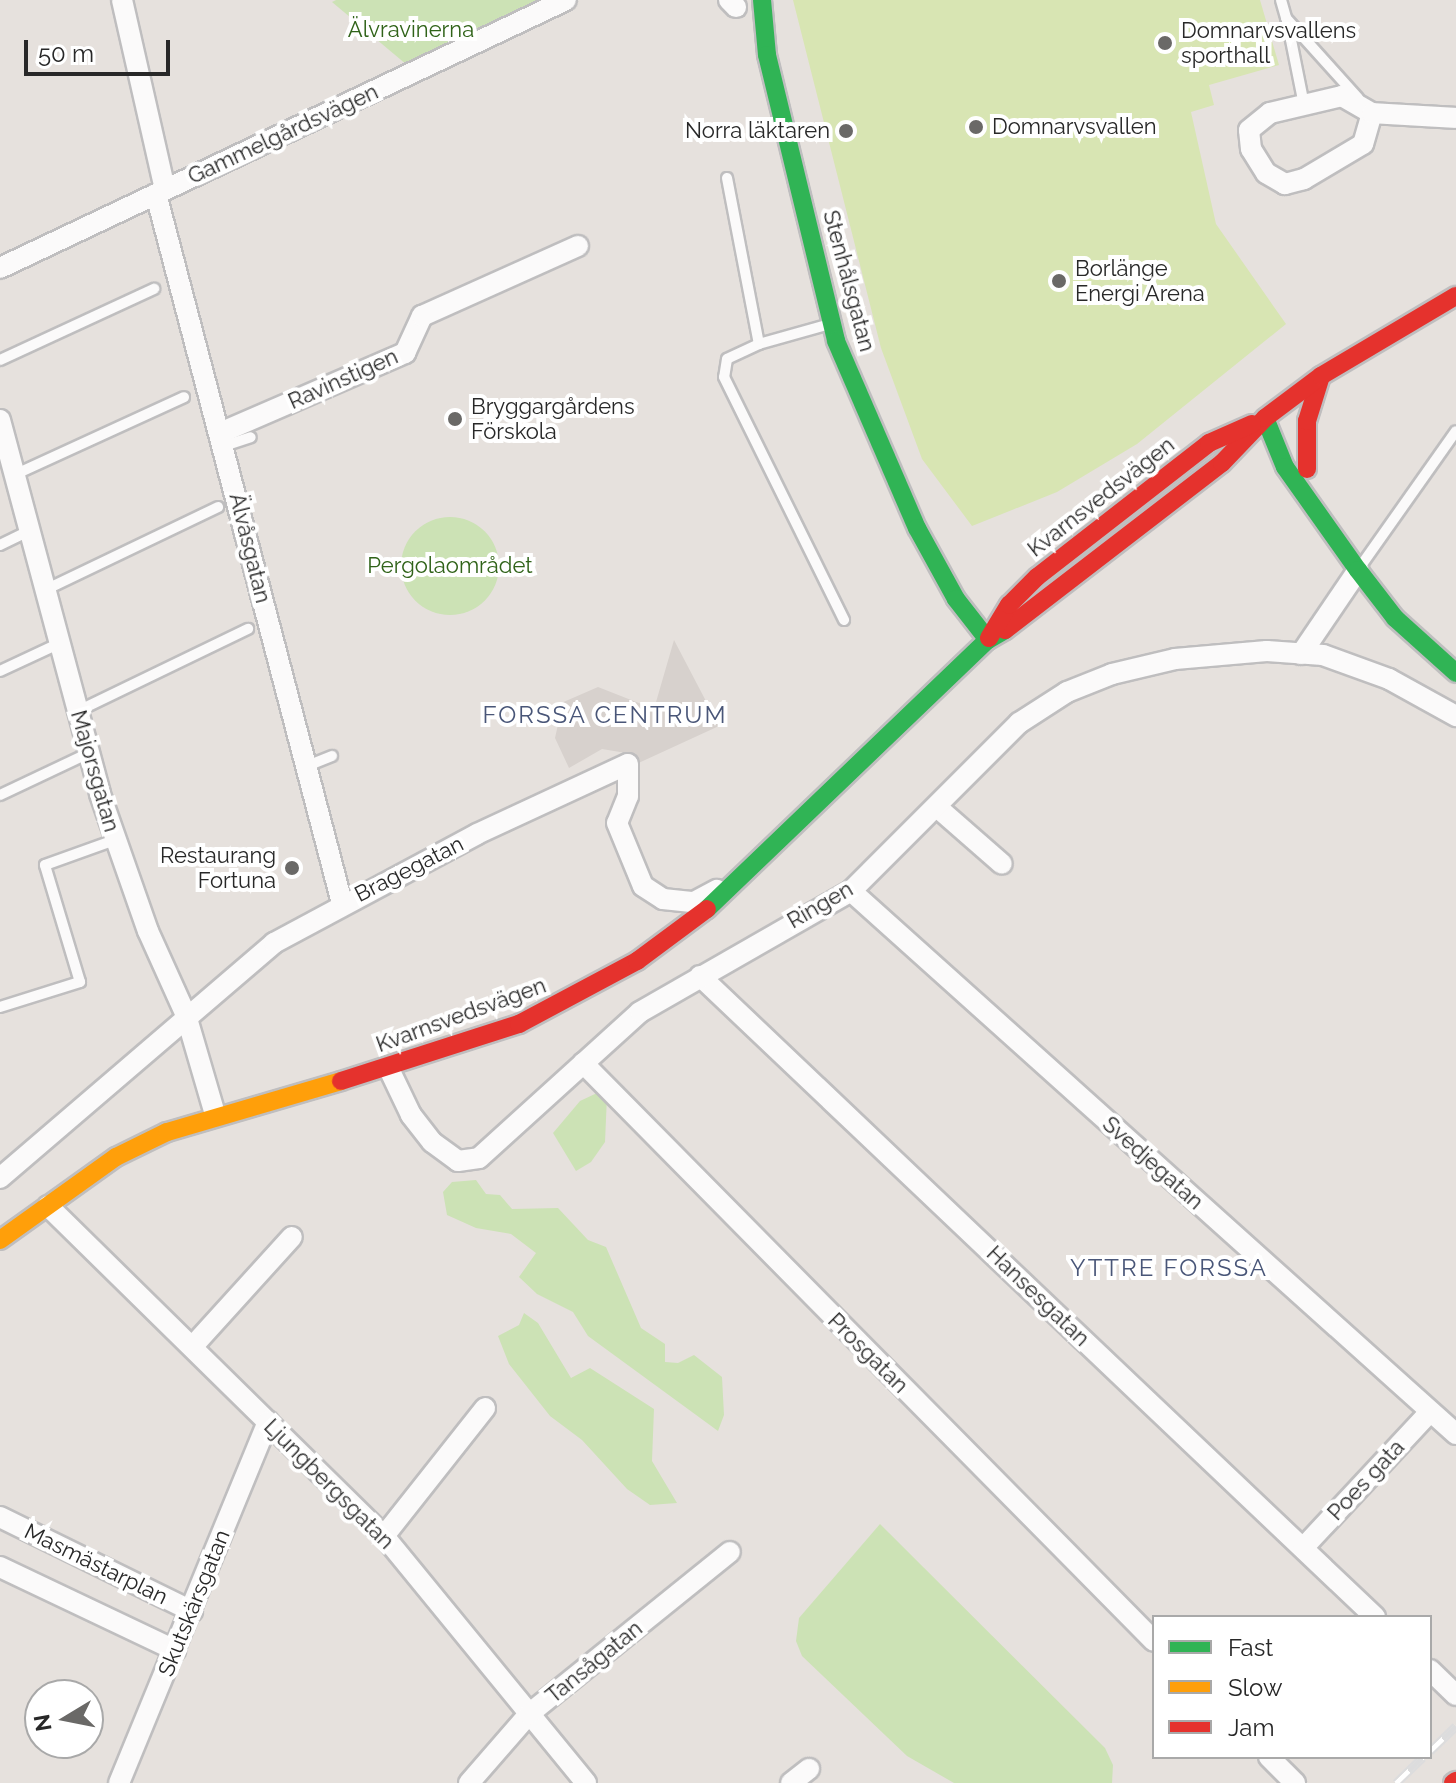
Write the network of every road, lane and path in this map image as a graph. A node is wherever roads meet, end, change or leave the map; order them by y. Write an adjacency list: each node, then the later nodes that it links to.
1 (145, 0): 5 (street)
2 (566, 0): 11 (street, Gammelgårdsvägen)
3 (762, 0): 16 (street, Stenhålsgatan)
4 (1281, 0): 6 (lane)
5 (124, 4): 11 (street, Älvåsgatan)
6 (1286, 18): 7 (lane); 8 (lane)
7 (1304, 105): 8 (street); 8 (street)
8 (1372, 113): 9 (street)
9 (1456, 118)
10 (727, 178): 17 (lane)
11 (160, 191): 13 (street, Gammelgårdsvägen); 25 (street, Älvåsgatan)
12 (578, 246): 25 (street, Ravinstigen)
13 (0, 268)
14 (154, 289): 18 (lane)
15 (1456, 296): 19 (street, Kvarnsvedsvägen)
16 (832, 323): 17 (lane); 37 (street, Stenhålsgatan)
17 (759, 344): 35 (lane)
18 (0, 360)
19 (1321, 376): 21 (street, Kvarnsvedsvägen); 28 (street)
20 (184, 397): 29 (lane)
21 (1265, 418): 26 (street, Kvarnsvedsvägen); 27 (street); 28 (street); 37 (street, Kvarnsvedsvägen)
22 (0, 420): 29 (street, Majorsgatan)
23 (1456, 431): 33 (lane)
24 (251, 437): 25 (lane)
25 (222, 440): 46 (street, Älvåsgatan)
26 (1222, 463): 27 (street); 37 (street, Kvarnsvedsvägen)
27 (1285, 467): 33 (street)
28 (1307, 469): 33 (street)
29 (14, 475): 31 (street, Majorsgatan)
30 (218, 507): 34 (lane)
31 (29, 531): 32 (lane); 34 (street, Majorsgatan)
32 (0, 545)
33 (1358, 570): 39 (street); 41 (street)
34 (45, 590): 38 (street, Majorsgatan)
35 (844, 620)
36 (248, 629): 42 (lane)
37 (988, 640): 50 (street, Kvarnsvedsvägen)
38 (60, 643): 40 (lane); 42 (street, Majorsgatan)
39 (1301, 654): 43 (street, Ringen); 48 (street, Ringen)
40 (0, 671)
41 (1456, 673)
42 (78, 711): 44 (street, Majorsgatan)
43 (1456, 716)
44 (89, 753): 47 (lane); 49 (street, Majorsgatan)
45 (332, 756): 46 (lane)
46 (307, 766): 53 (street, Älvåsgatan)
47 (0, 795)
48 (937, 807): 51 (street); 52 (street, Ringen)
49 (115, 840): 55 (lane); 56 (street, Majorsgatan)
50 (761, 862): 53 (street, Bragegatan); 58 (street, Kvarnsvedsvägen)
51 (1002, 864)
52 (851, 891): 54 (street, Ringen); 66 (street, Svedjegatan)
53 (342, 903): 56 (street, Bragegatan)
54 (700, 976): 57 (street, Ringen); 71 (street, Hansesgatan)
55 (0, 1007)
56 (186, 1015): 59 (street, Majorsgatan); 60 (street, Bragegatan)
57 (583, 1063): 58 (street, Ringen); 76 (street, Prosgatan)
58 (389, 1069): 59 (street, Kvarnsvedsvägen)
59 (215, 1114): 61 (street, Kvarnsvedsvägen)
60 (3, 1170)
61 (48, 1206): 63 (street, Kvarnsvedsvägen); 64 (street, Ljungbergsgatan)
62 (292, 1237): 64 (street)
63 (0, 1240)
64 (193, 1346): 67 (street, Ljungbergsgatan)
65 (485, 1408): 70 (street)
66 (1430, 1412): 68 (street, Svedjegatan); 71 (street, Poes gata)
67 (268, 1422): 70 (street, Ljungbergsgatan); 74 (street, Skutskärsgatan)
68 (1456, 1434)
69 (0, 1517): 74 (street, Masmästarplan)
70 (384, 1536): 80 (street, Ljungbergsgatan)
71 (1303, 1548): 75 (street, Hansesgatan)
72 (730, 1552): 80 (street, Tansågatan)
73 (0, 1567): 77 (street, Masmästarplan)
74 (192, 1611): 77 (street, Skutskärsgatan)
75 (1373, 1615)
76 (1152, 1639)
77 (175, 1650): 83 (street, Skutskärsgatan)
78 (1432, 1672): 79 (street)
79 (1456, 1695)
80 (529, 1714): 84 (street, Tansågatan); 85 (street, Ljungbergsgatan)
81 (1271, 1759): 87 (street)
82 (809, 1769): 86 (street)
83 (119, 1783)
84 (469, 1783)
85 (586, 1783)
86 (791, 1783)
87 (1295, 1783)

